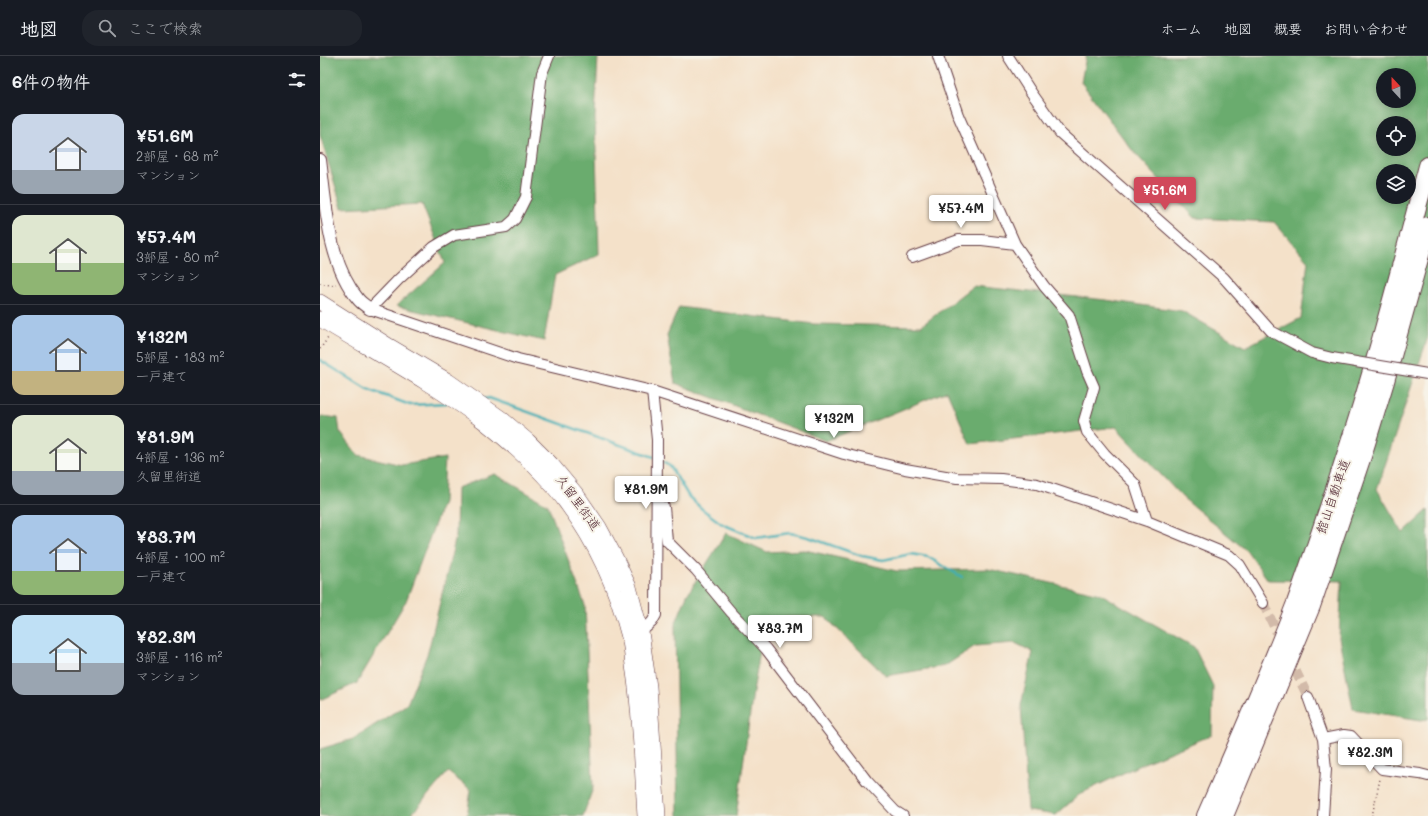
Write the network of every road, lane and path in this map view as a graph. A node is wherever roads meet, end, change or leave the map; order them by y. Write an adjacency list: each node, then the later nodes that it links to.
1 (549, 56): 12 (street)
2 (938, 56): 7 (street)
3 (1008, 56): 16 (street, bridge)
4 (320, 160): 10 (street)
5 (1428, 166): 29 (highway, 館山自動車道)
6 (1428, 226): 30 (highway, 館山自動車道)
7 (1015, 244): 8 (street); 19 (street)
8 (912, 257)
9 (320, 283): 10 (path)
10 (347, 283): 12 (street)
11 (320, 302): 21 (main road, 久留里街道)
12 (370, 309): 17 (street)
13 (320, 319): 14 (main road, 久留里街道)
14 (335, 328): 15 (path); 26 (main road, 久留里街道)
15 (320, 349)
16 (1428, 374)
17 (652, 391): 18 (street); 19 (street)
18 (657, 504): 21 (street); 28 (street)
19 (1147, 521): 20 (street)
20 (1263, 603)
21 (641, 632): 27 (main road, 久留里街道)
22 (1308, 697): 23 (street)
23 (1323, 739): 24 (street); 31 (street)
24 (1382, 769): 25 (street); 32 (path)
25 (1428, 776)
26 (645, 816)
27 (658, 816)
28 (902, 816)
29 (1206, 816)
30 (1224, 816)
31 (1323, 816)
32 (1372, 816)

